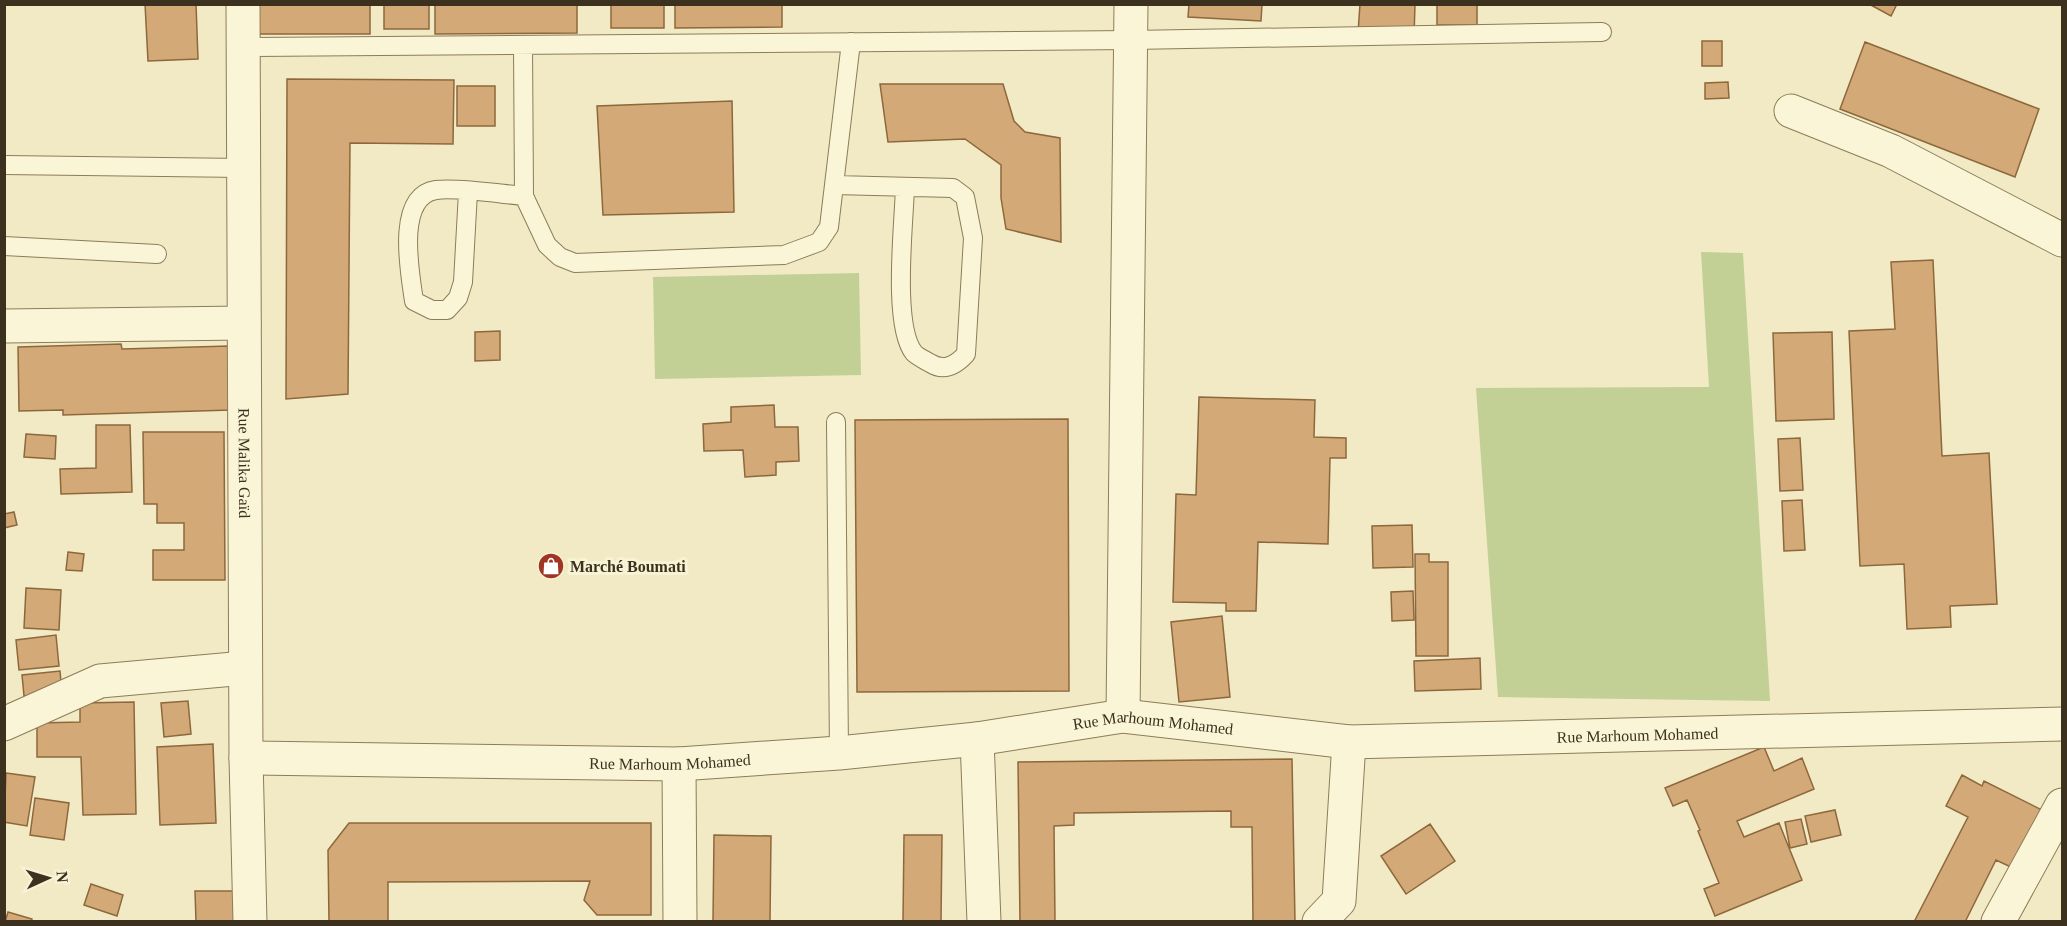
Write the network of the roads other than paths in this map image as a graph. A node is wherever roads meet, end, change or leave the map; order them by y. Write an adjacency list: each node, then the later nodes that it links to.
1 (243, 4): 7 (street, Rue Malika Gaïd)
2 (1131, 4): 4 (street)
3 (1602, 33): 4 (lane)
4 (1131, 40): 5 (lane); 22 (street)
5 (850, 42): 6 (lane); 11 (lane)
6 (523, 46): 7 (lane); 14 (lane)
7 (243, 47): 10 (street, Rue Malika Gaïd)
8 (1791, 111): 15 (street)
9 (4, 165): 10 (lane)
10 (243, 168): 18 (street, Rue Malika Gaïd)
11 (835, 185): 12 (lane); 14 (lane)
12 (905, 187): 12 (lane)
13 (468, 192): 13 (lane); 14 (lane)
14 (524, 196)
15 (2062, 240)
16 (4, 246): 17 (lane)
17 (157, 254)
18 (244, 324): 19 (street); 21 (street, Rue Malika Gaïd)
19 (4, 326)
20 (836, 422): 27 (lane)
21 (245, 668): 23 (street); 28 (street, Rue Malika Gaïd)
22 (1123, 716): 25 (street, Rue Marhoum Mohamed); 26 (street, Rue Marhoum Mohamed)
23 (4, 724)
24 (2062, 724): 26 (street, Rue Marhoum Mohamed)
25 (977, 739): 27 (street, Rue Marhoum Mohamed); 33 (street)
26 (1349, 742): 34 (street)
27 (839, 753): 29 (street, Rue Marhoum Mohamed)
28 (246, 758): 29 (street, Rue Marhoum Mohamed); 31 (street, Rue Malika Gaïd)
29 (679, 764): 32 (street)
30 (2062, 806): 35 (street)
31 (250, 921)
32 (680, 921)
33 (984, 921)
34 (1319, 921)
35 (1998, 921)

